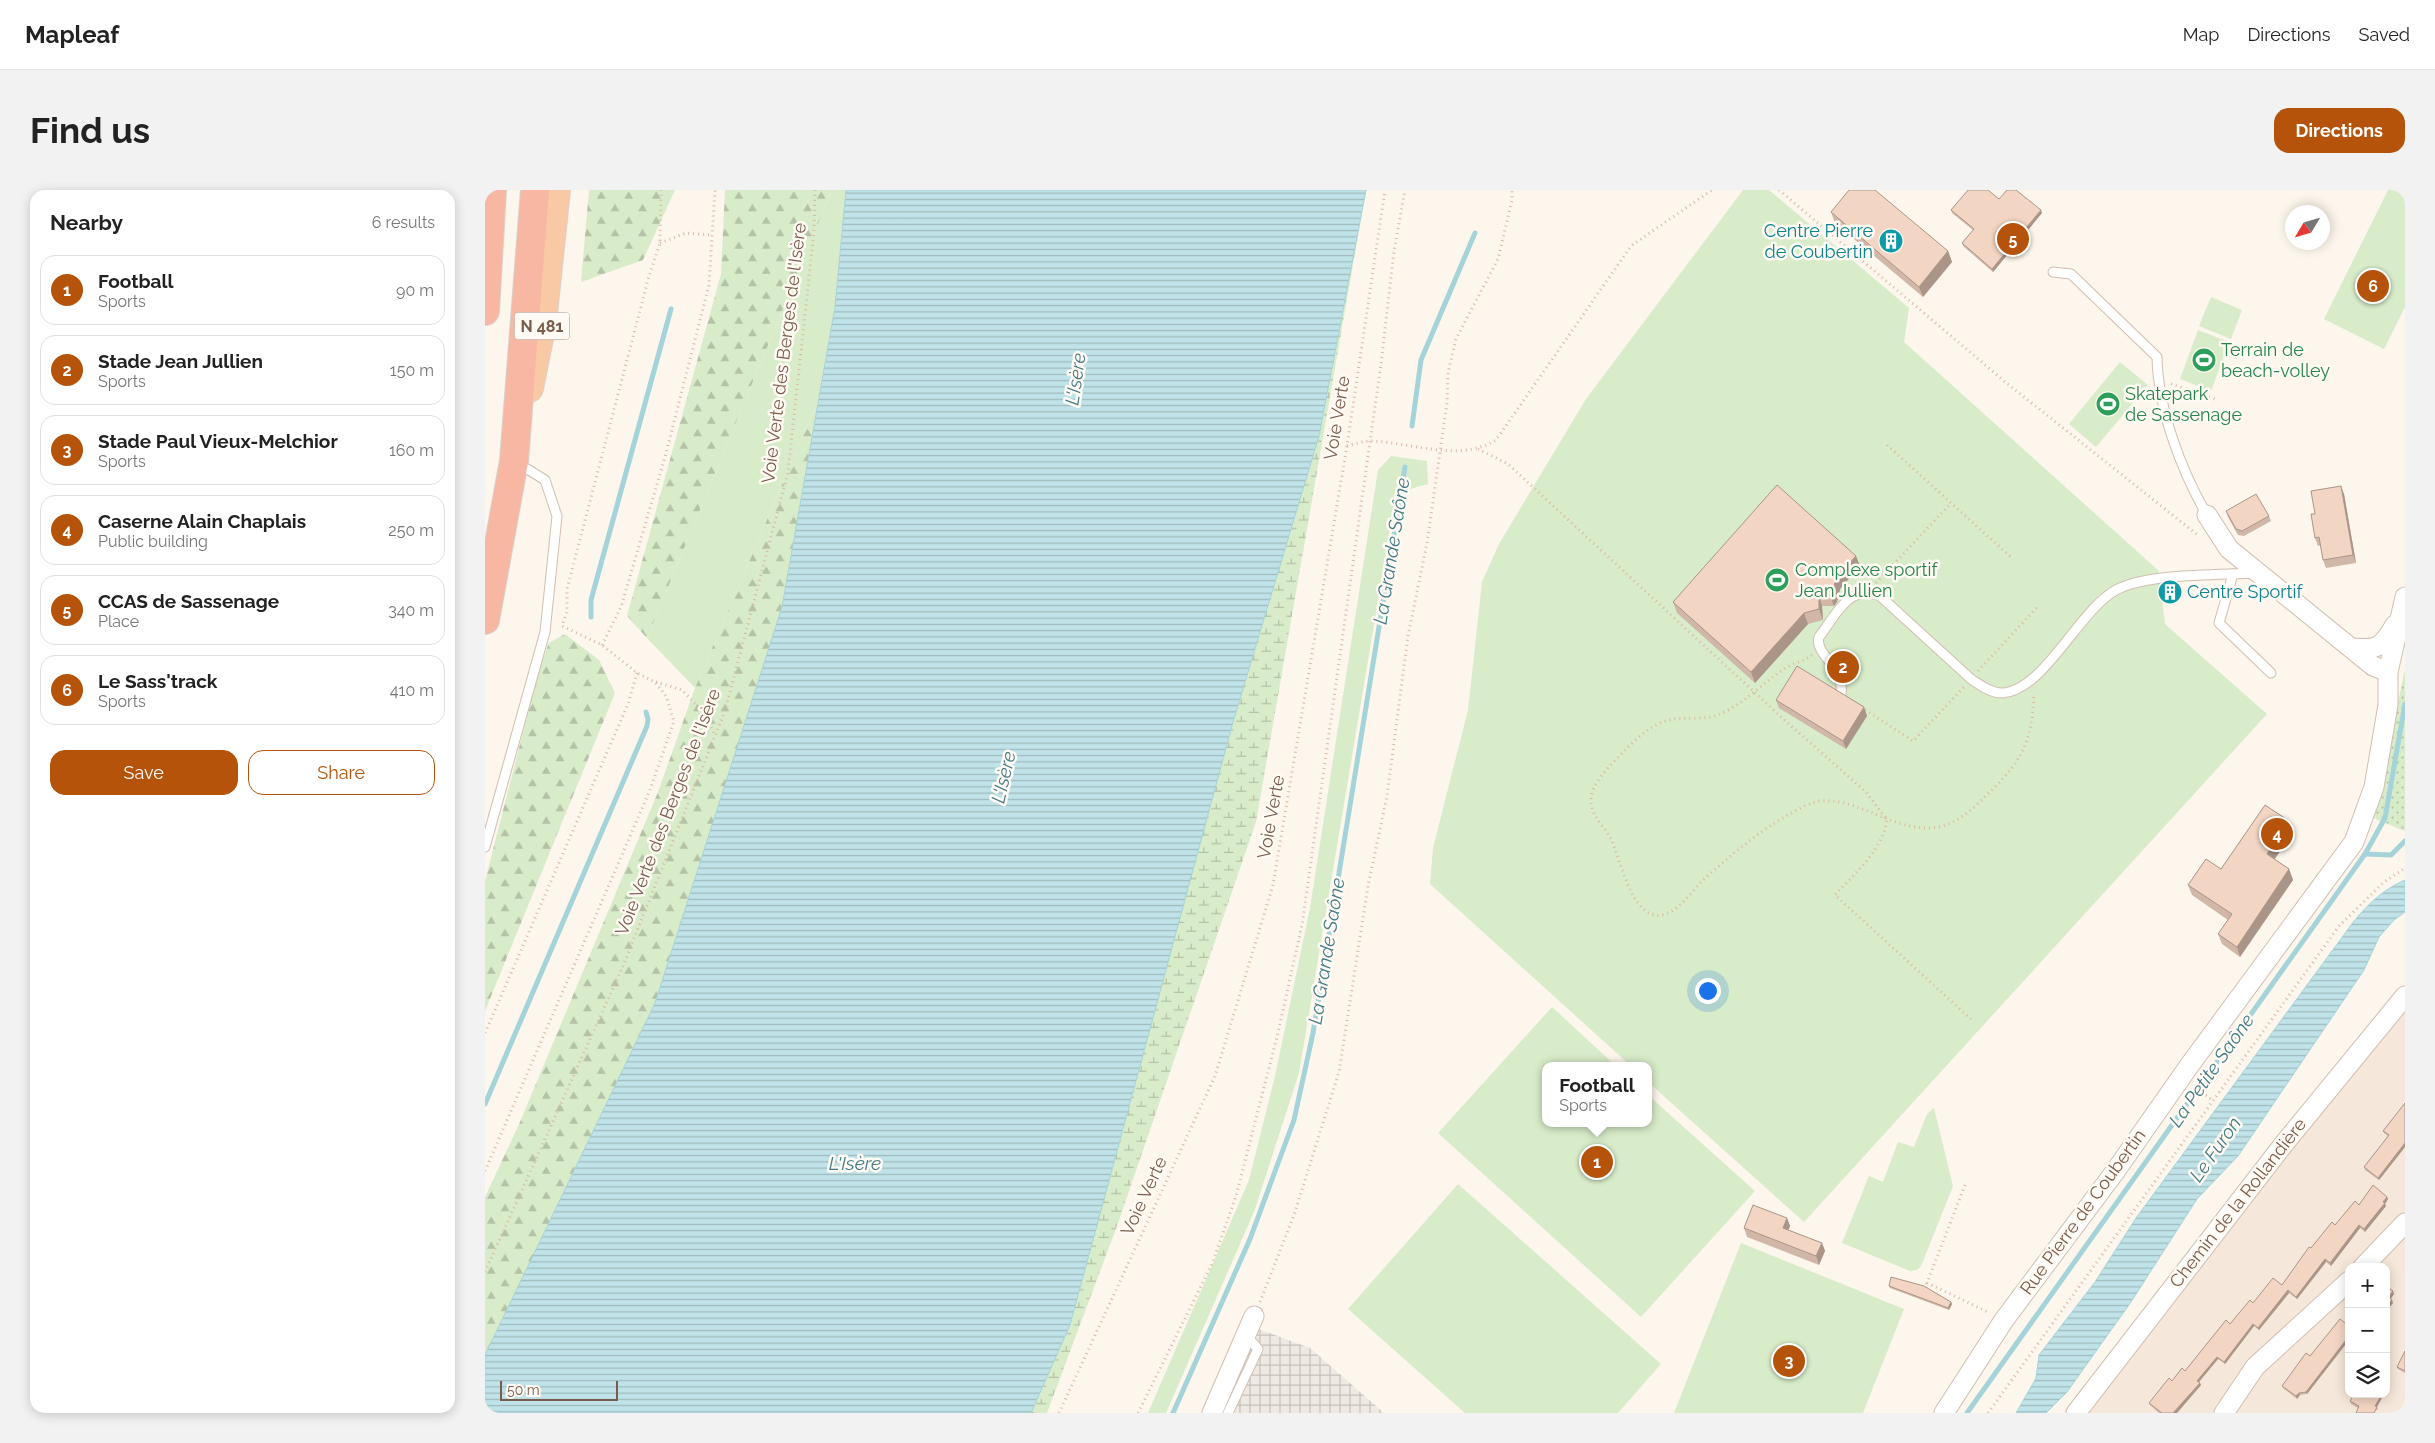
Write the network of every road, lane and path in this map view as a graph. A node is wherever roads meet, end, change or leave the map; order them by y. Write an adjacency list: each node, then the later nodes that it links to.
1 (492, 190): 15 (highway)
2 (535, 190): 23 (highway)
3 (556, 190): 23 (highway, N 481)
4 (661, 190): 13 (path)
5 (715, 190): 12 (path)
6 (815, 190): 45 (path, Voie Verte des Berges de l'Isère)
7 (1385, 190): 20 (path, Voie Verte)
8 (1405, 190): 18 (path)
9 (1512, 190): 21 (path)
10 (1712, 190): 22 (path)
11 (1779, 190): 26 (path)
12 (712, 235): 13 (path); 34 (path)
13 (661, 243): 34 (path)
14 (2053, 272): 16 (lane)
15 (485, 312)
16 (2161, 386): 17 (path); 25 (lane)
17 (2219, 400)
18 (1369, 441): 20 (path); 21 (path); 64 (path)
19 (1887, 445): 24 (path)
20 (1347, 446): 63 (path, Voie Verte)
21 (1439, 449): 22 (path); 60 (path)
22 (1479, 449): 43 (path)
23 (513, 467): 33 (highway); 47 (lane)
24 (1951, 503): 27 (path); 30 (path)
25 (2207, 515): 28 (street)
26 (2200, 537)
27 (2013, 559)
28 (2256, 573): 29 (lane); 36 (street)
29 (2233, 574): 39 (lane); 40 (lane)
30 (1867, 591): 35 (lane); 41 (lane)
31 (2039, 605): 41 (path)
32 (2403, 605): 36 (street, Rue Pierre de Coubertin); 37 (street, Rue Pierre de Coubertin)
33 (485, 620)
34 (602, 645): 38 (path)
35 (1820, 648): 43 (path); 44 (lane)
36 (2351, 648): 37 (street)
37 (2388, 672): 61 (street, Rue Pierre de Coubertin)
38 (637, 673): 42 (path); 51 (path)
39 (2271, 673)
40 (2034, 677): 41 (lane); 46 (path)
41 (1971, 679): 44 (path)
42 (655, 682): 45 (path); 54 (path)
43 (1755, 694): 46 (path); 46 (path)
44 (1841, 694)
45 (715, 736): 58 (path, Voie Verte des Berges de l'Isère)
46 (1887, 820): 50 (path)
47 (485, 847)
48 (2405, 868): 53 (path)
49 (2405, 996): 69 (street, Chemin de la Rollandière)
50 (1973, 1021)
51 (485, 1033)
52 (2188, 1082): 53 (path)
53 (2212, 1100): 68 (path)
54 (485, 1171)
55 (1965, 1186): 61 (path)
56 (2405, 1223): 57 (street)
57 (2367, 1263)
58 (485, 1272)
59 (2345, 1285): 70 (street)
60 (1254, 1316): 62 (street)
61 (2004, 1320): 67 (street, Rue Pierre de Coubertin)
62 (1247, 1336): 65 (street); 66 (lane)
63 (1059, 1413)
64 (1138, 1413)
65 (1212, 1413)
66 (1228, 1413)
67 (1944, 1413)
68 (1988, 1413)
69 (2076, 1413)
70 (2224, 1413)

